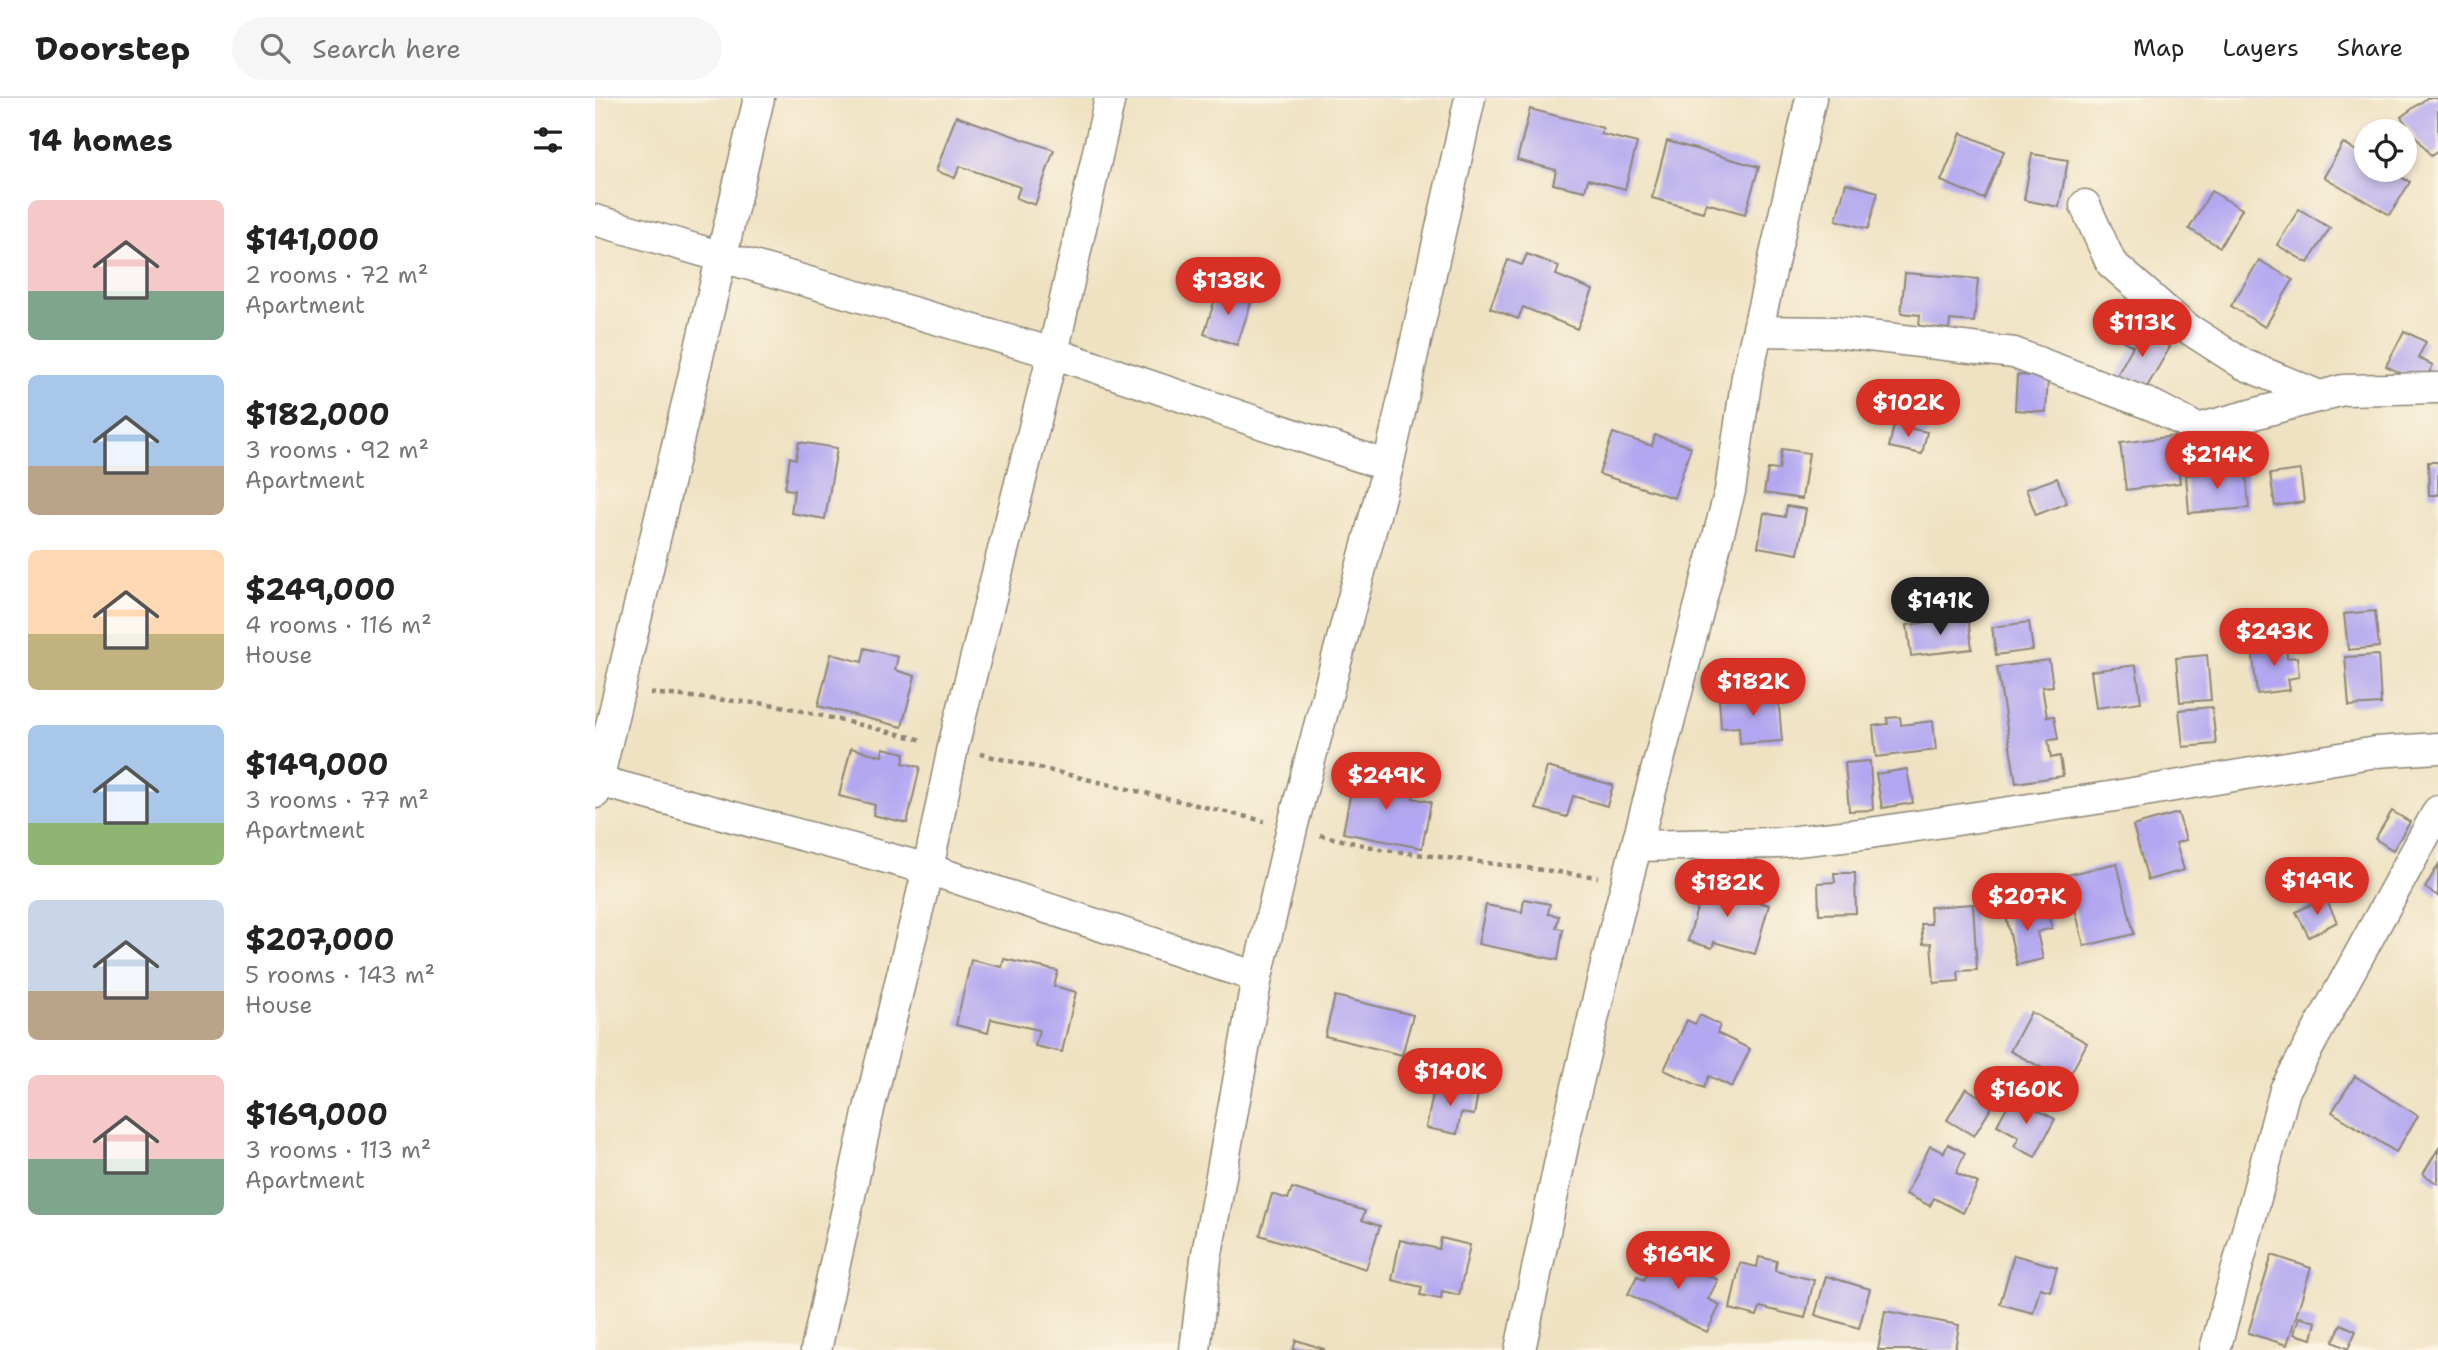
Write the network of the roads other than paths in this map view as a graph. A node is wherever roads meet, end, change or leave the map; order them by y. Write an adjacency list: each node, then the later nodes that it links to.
1 (759, 98): 7 (street)
2 (1110, 98): 9 (street)
3 (1470, 98): 12 (street)
4 (1811, 98): 8 (street)
5 (2085, 205): 11 (street)
6 (595, 220): 7 (street)
7 (721, 258): 9 (street); 14 (street)
8 (1759, 331): 11 (street); 16 (street)
9 (1053, 353): 12 (street); 17 (street)
10 (2438, 388): 11 (street)
11 (2322, 397)
12 (1388, 466): 18 (street)
13 (2438, 748): 16 (street)
14 (596, 785): 17 (street)
15 (2438, 811): 22 (street)
16 (1637, 846): 21 (street)
17 (927, 869): 18 (street); 19 (street)
18 (1257, 977): 20 (street)
19 (816, 1350)
20 (1195, 1350)
21 (1520, 1350)
22 (2215, 1350)

